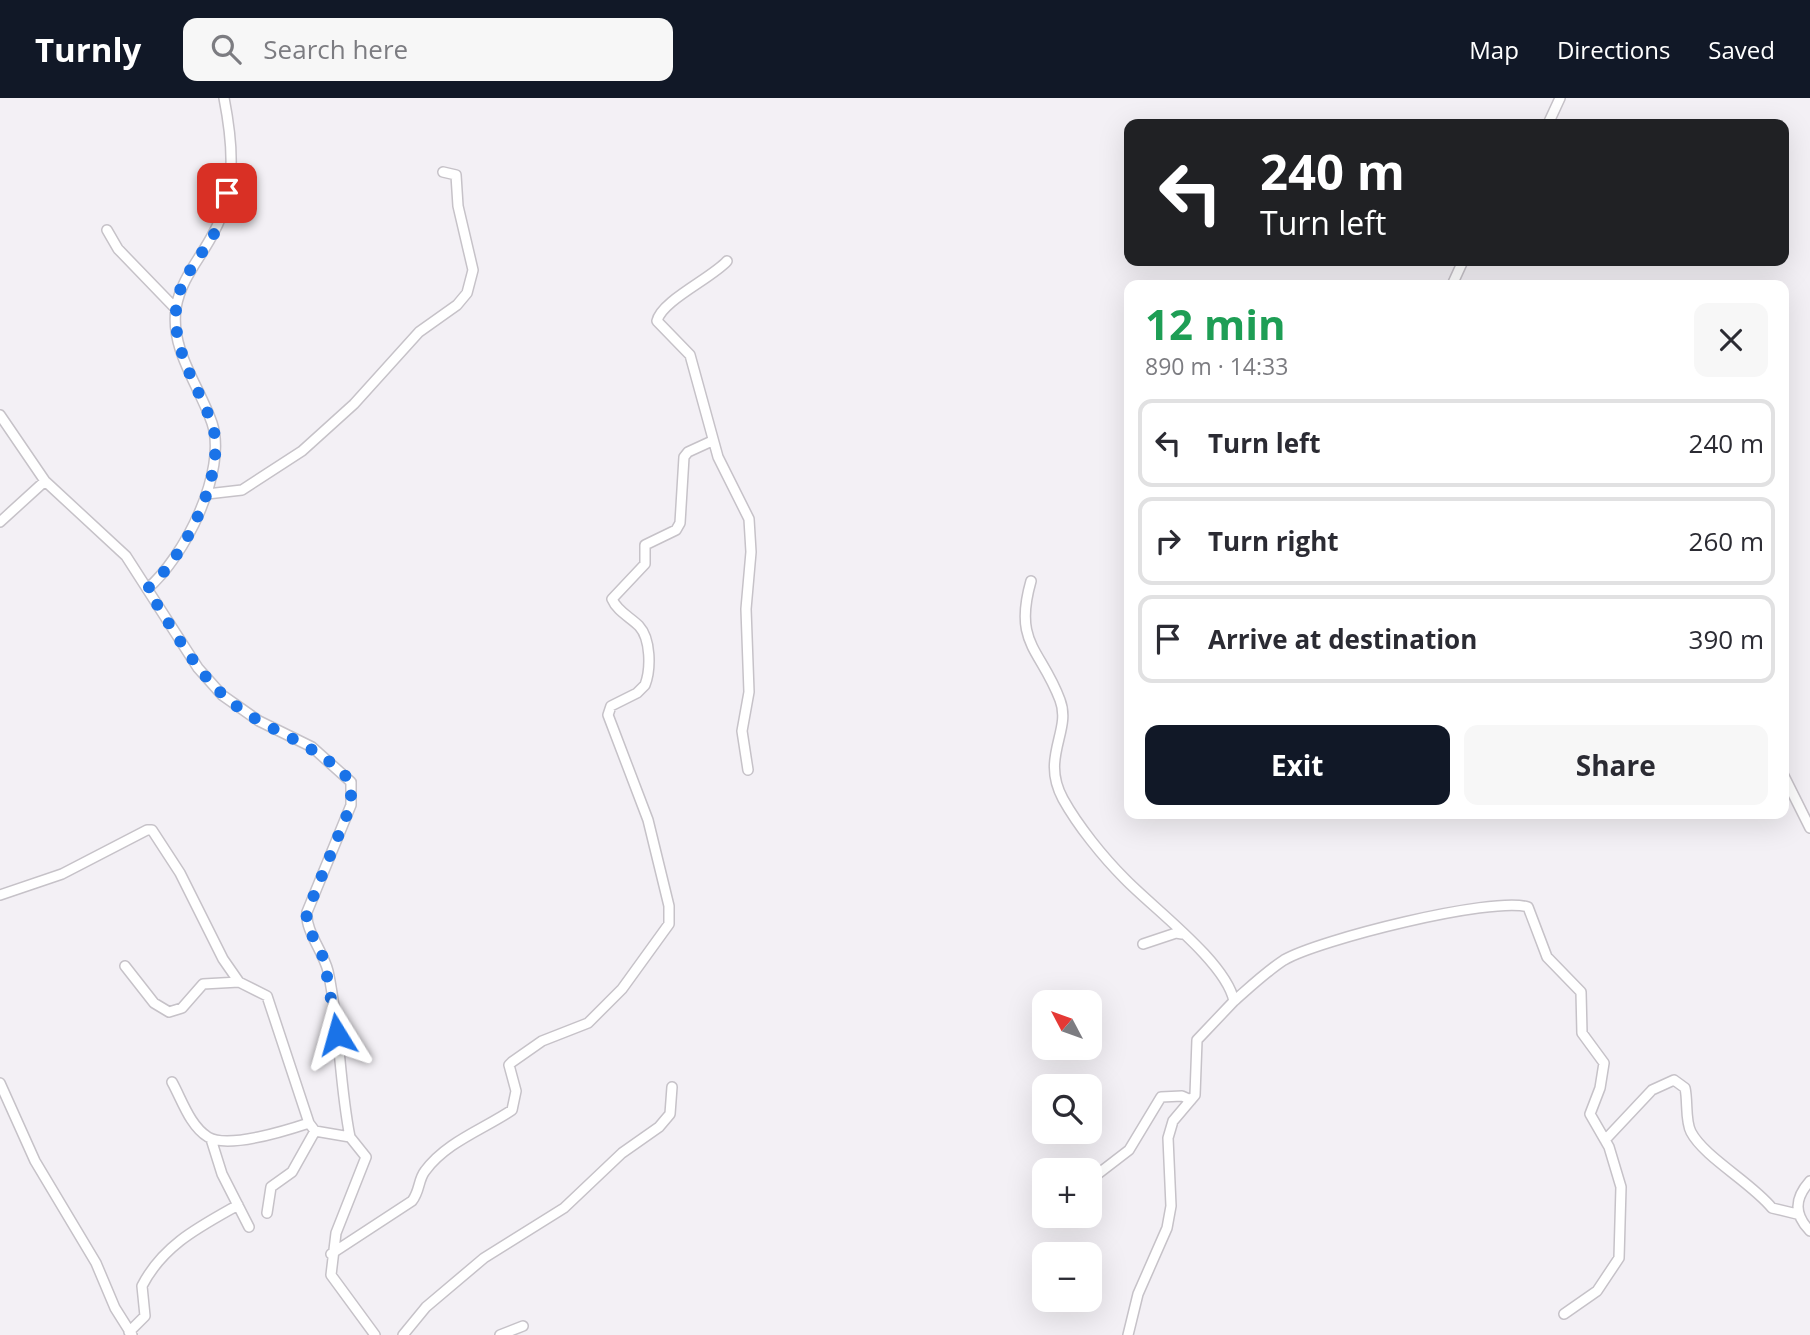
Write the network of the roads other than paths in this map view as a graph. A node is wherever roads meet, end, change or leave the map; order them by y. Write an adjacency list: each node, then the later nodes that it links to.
1 (224, 98): 7 (street)
2 (1560, 98): 3 (street)
3 (1550, 119)
4 (443, 172): 11 (street)
5 (107, 230): 7 (street)
6 (727, 261): 9 (street)
7 (176, 309): 11 (street)
8 (0, 415): 10 (street)
9 (712, 441): 15 (street); 39 (street)
10 (45, 481): 12 (street); 14 (street)
11 (207, 494): 14 (street)
12 (0, 522)
13 (1031, 581): 19 (street)
14 (147, 589): 29 (street)
15 (748, 770)
16 (1789, 786): 17 (street)
17 (1810, 828)
18 (0, 894): 22 (street)
19 (1182, 934): 20 (street); 23 (street)
20 (1143, 944)
21 (125, 966): 22 (street)
22 (239, 982): 28 (street)
23 (1234, 1001): 27 (street); 31 (street)
24 (172, 1082): 30 (street)
25 (0, 1083): 42 (street)
26 (672, 1087): 44 (street)
27 (1191, 1100): 32 (street); 46 (street)
28 (312, 1127): 29 (street); 30 (street); 35 (street)
29 (352, 1138): 39 (street)
30 (211, 1139): 34 (street)
31 (1605, 1140): 36 (street); 40 (street)
32 (1102, 1171)
33 (1810, 1181): 36 (street)
34 (238, 1205): 37 (street); 42 (street)
35 (267, 1213)
36 (1797, 1214): 38 (street)
37 (249, 1227)
38 (1810, 1231)
39 (331, 1254): 43 (street)
40 (1564, 1314)
41 (523, 1326): 45 (street)
42 (131, 1334)
43 (375, 1335)
44 (403, 1335)
45 (500, 1335)
46 (1128, 1335)

